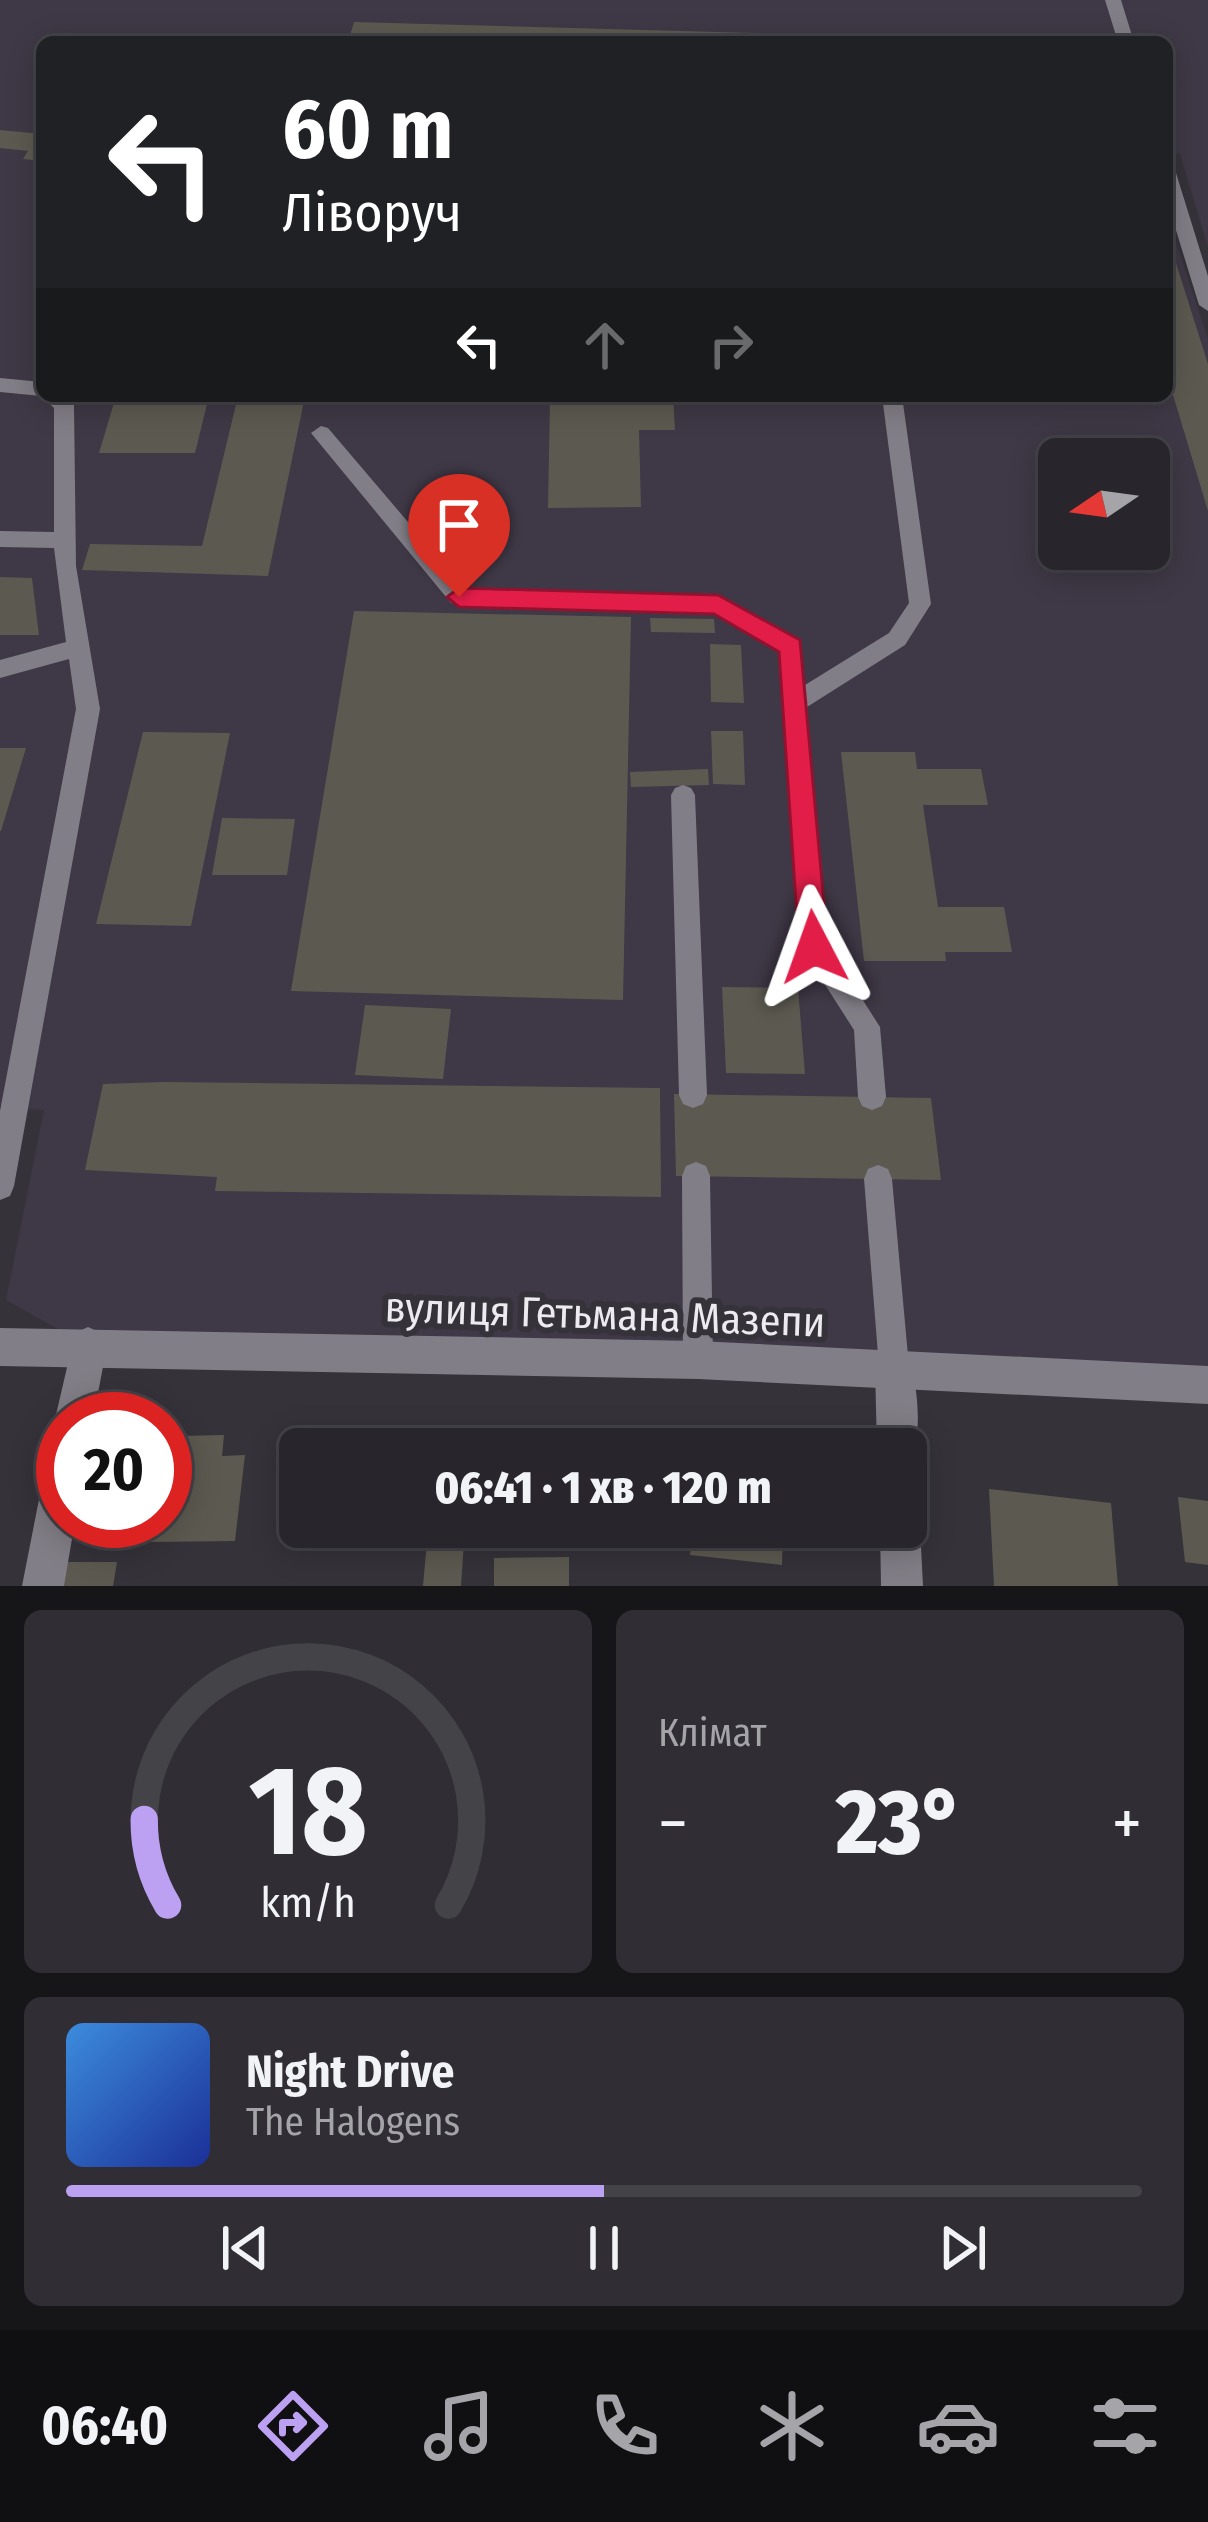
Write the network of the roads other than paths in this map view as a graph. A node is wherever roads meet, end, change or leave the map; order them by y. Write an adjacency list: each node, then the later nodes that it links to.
1 (1113, 0): 2 (lane)
2 (1124, 36)
3 (1173, 192): 4 (lane)
4 (1208, 305)
5 (0, 385): 6 (lane)
6 (36, 388)
7 (61, 402): 11 (lane)
8 (893, 402): 14 (lane)
9 (321, 433): 14 (lane)
10 (0, 539): 11 (lane)
11 (65, 540): 12 (lane)
12 (79, 648): 13 (lane); 20 (lane)
13 (0, 669)
14 (795, 704): 17 (lane)
15 (683, 795): 16 (lane)
16 (693, 1095)
17 (872, 1097)
18 (696, 1176): 23 (lane)
19 (878, 1179): 24 (lane)
20 (0, 1186)
21 (88, 1346): 22 (street, вулиця Гетьмана Мазепи); 23 (street, вулиця Гетьмана Мазепи); 26 (street)
22 (0, 1347)
23 (698, 1360): 24 (street, вулиця Гетьмана Мазепи)
24 (895, 1367): 25 (street, вулиця Гетьмана Мазепи); 27 (street)
25 (1208, 1385)
26 (79, 1392)
27 (896, 1428)
28 (50, 1548): 30 (street)
29 (901, 1548): 31 (street)
30 (43, 1586)
31 (902, 1586)

